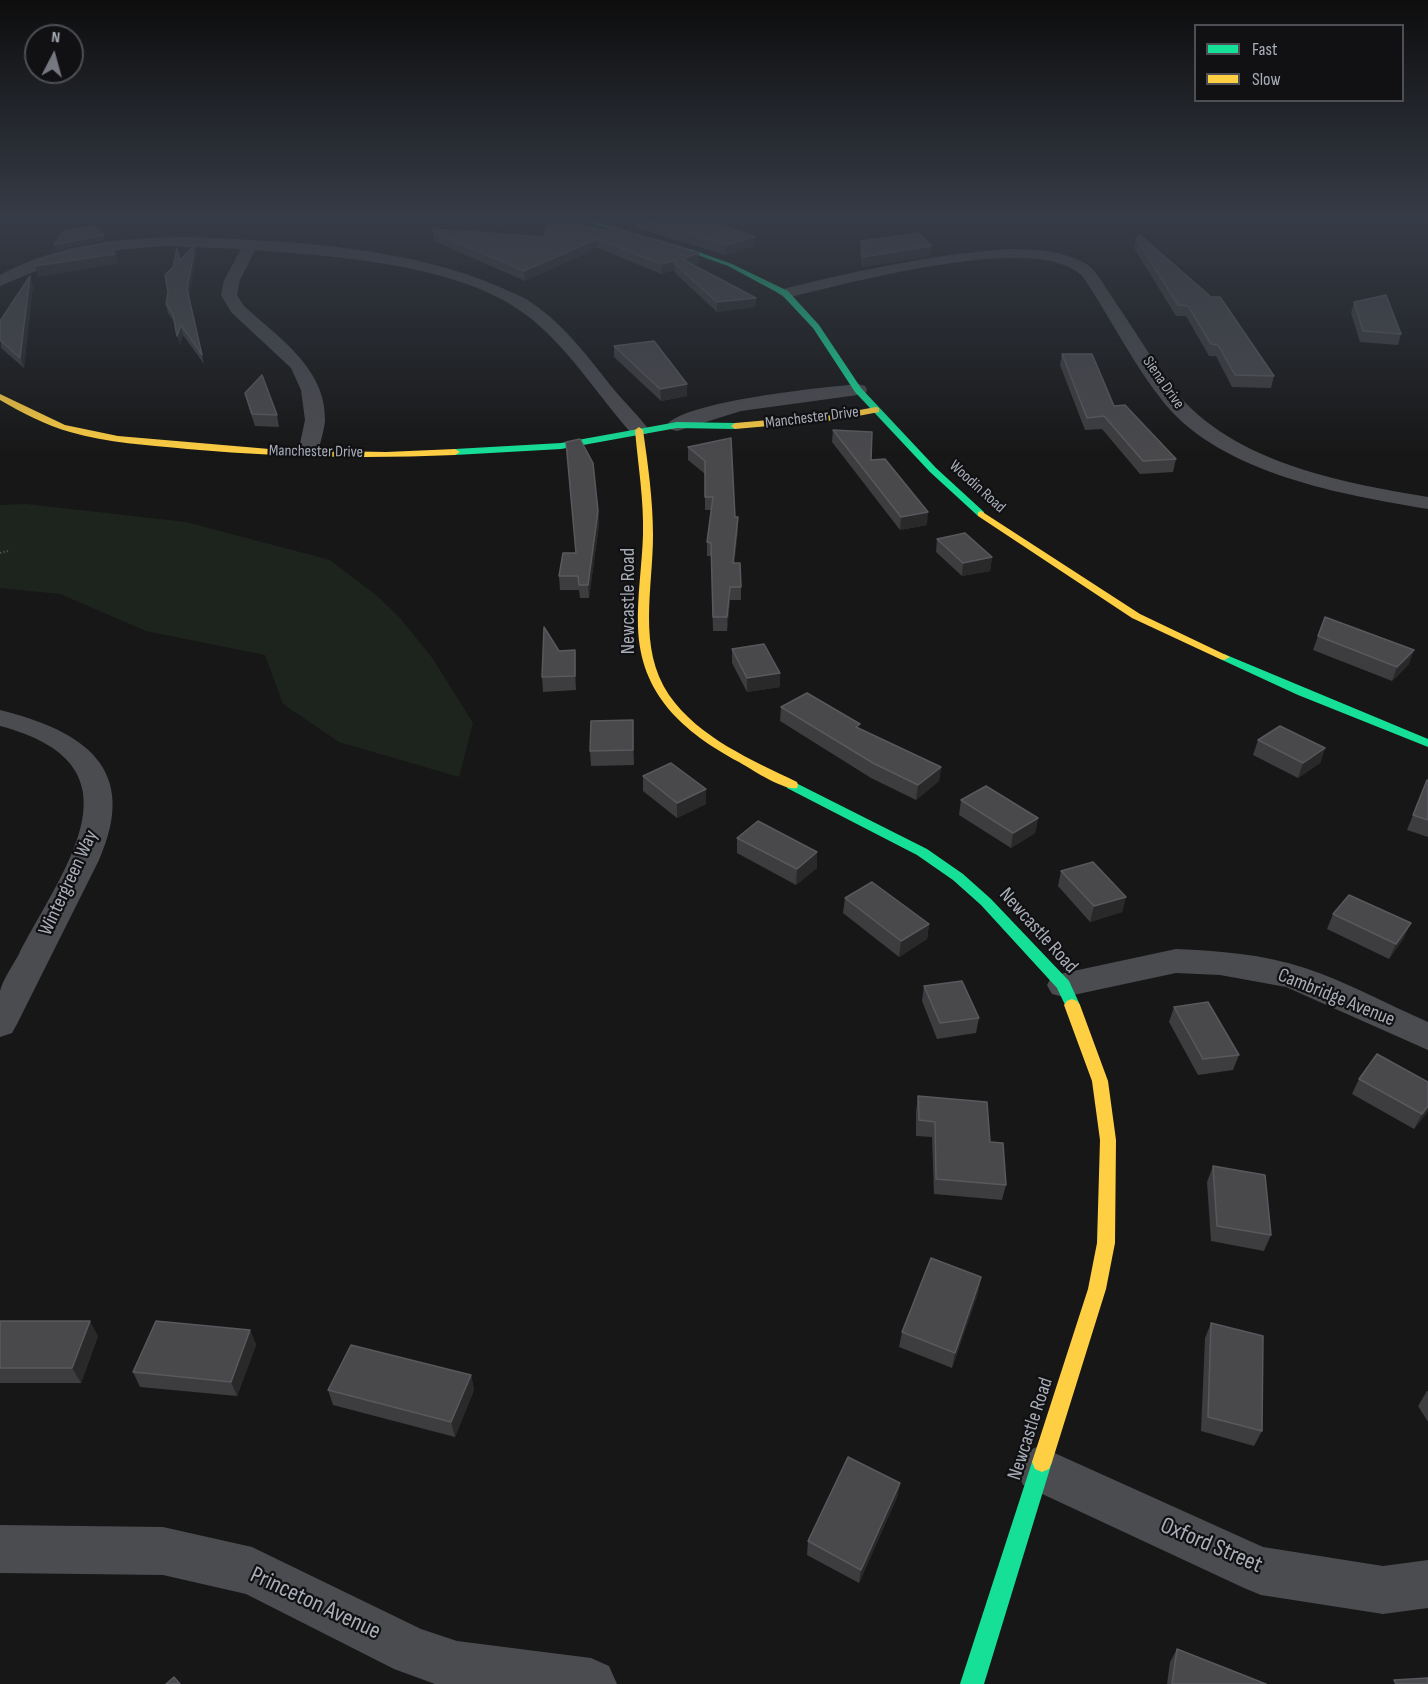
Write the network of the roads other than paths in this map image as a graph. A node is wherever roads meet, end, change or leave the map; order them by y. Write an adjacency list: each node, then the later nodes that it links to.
1 (232, 300): 10 (street)
2 (512, 300): 9 (street)
3 (791, 300): 5 (street, Woodin Road)
4 (1106, 300): 11 (street, Siena Drive)
5 (858, 390): 7 (street, Woodin Road); 8 (street, Manchester Drive)
6 (0, 397): 10 (street, Manchester Drive)
7 (876, 410): 8 (street, Manchester Drive); 13 (street, Woodin Road)
8 (676, 425): 9 (street, Manchester Drive)
9 (639, 430): 10 (street, Manchester Drive); 14 (street, Newcastle Road)
10 (308, 453)
11 (1428, 503)
12 (0, 718): 15 (street, Wintergreen Way)
13 (1428, 743)
14 (1064, 985): 16 (street, Cambridge Avenue); 17 (street, Newcastle Road)
15 (0, 1024)
16 (1428, 1037)
17 (1038, 1469): 19 (street, Oxford Street); 21 (street, Newcastle Road)
18 (0, 1549): 20 (street, Princeton Avenue)
19 (1428, 1584)
20 (591, 1684)
21 (972, 1684)

